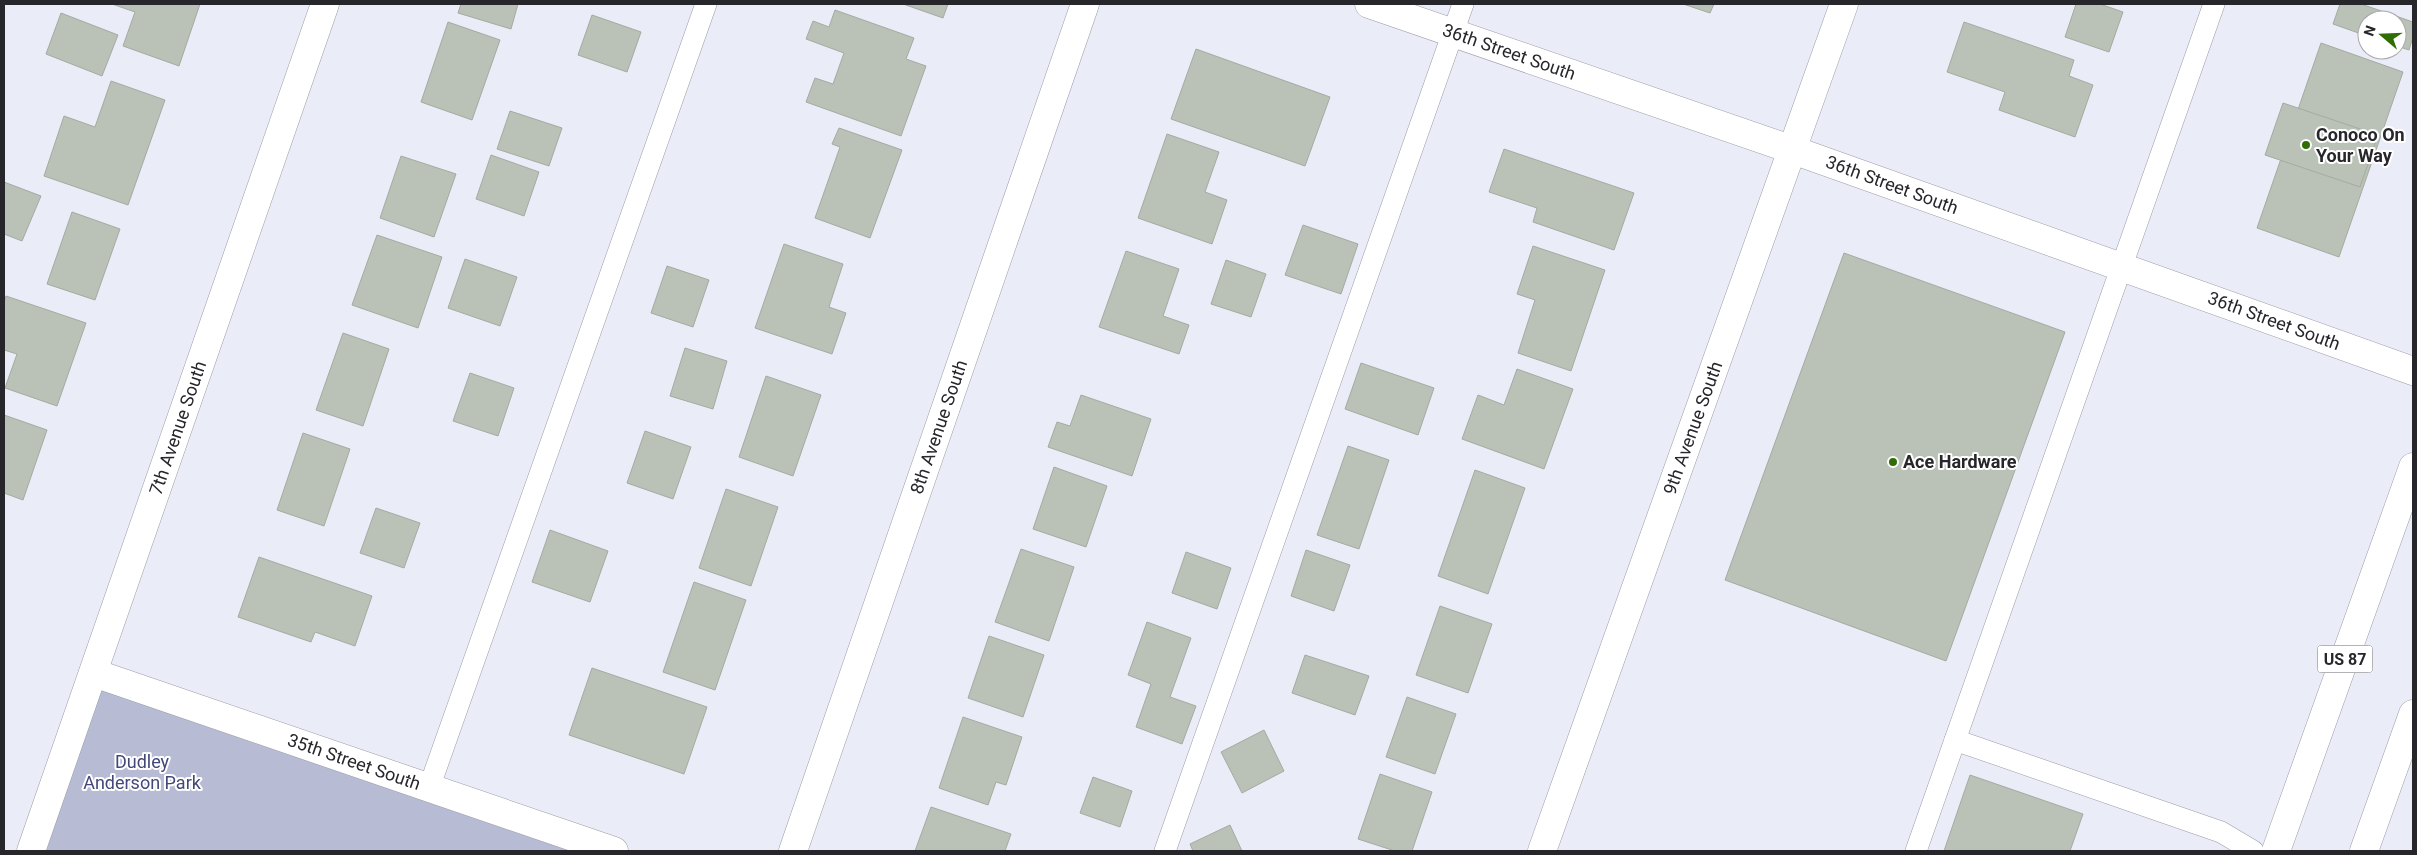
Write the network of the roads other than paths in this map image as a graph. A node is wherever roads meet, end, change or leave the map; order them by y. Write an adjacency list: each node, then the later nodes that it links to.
1 (325, 4): 13 (main road, 7th Avenue South)
2 (706, 4): 16 (lane)
3 (1085, 4): 19 (main road, 8th Avenue South)
4 (1369, 4): 8 (main road, 36th Street South)
5 (1463, 4): 8 (lane)
6 (1844, 4): 9 (main road, 9th Avenue South)
7 (2214, 4): 10 (lane)
8 (1453, 32): 9 (main road, 36th Street South); 20 (lane)
9 (1792, 150): 10 (main road, 36th Street South); 21 (main road, 9th Avenue South)
10 (2122, 267): 11 (main road, 36th Street South); 15 (lane)
11 (2413, 371)
12 (2413, 467): 24 (main road, US 87)
13 (94, 672): 16 (main road, 35th Street South); 17 (main road, 7th Avenue South)
14 (2413, 714): 25 (main road)
15 (1955, 740): 22 (lane); 23 (lane)
16 (429, 788): 18 (main road, 35th Street South)
17 (31, 851)
18 (614, 851)
19 (793, 851)
20 (1165, 851)
21 (1542, 851)
22 (1916, 851)
23 (2253, 851)
24 (2276, 851)
25 (2364, 851)

